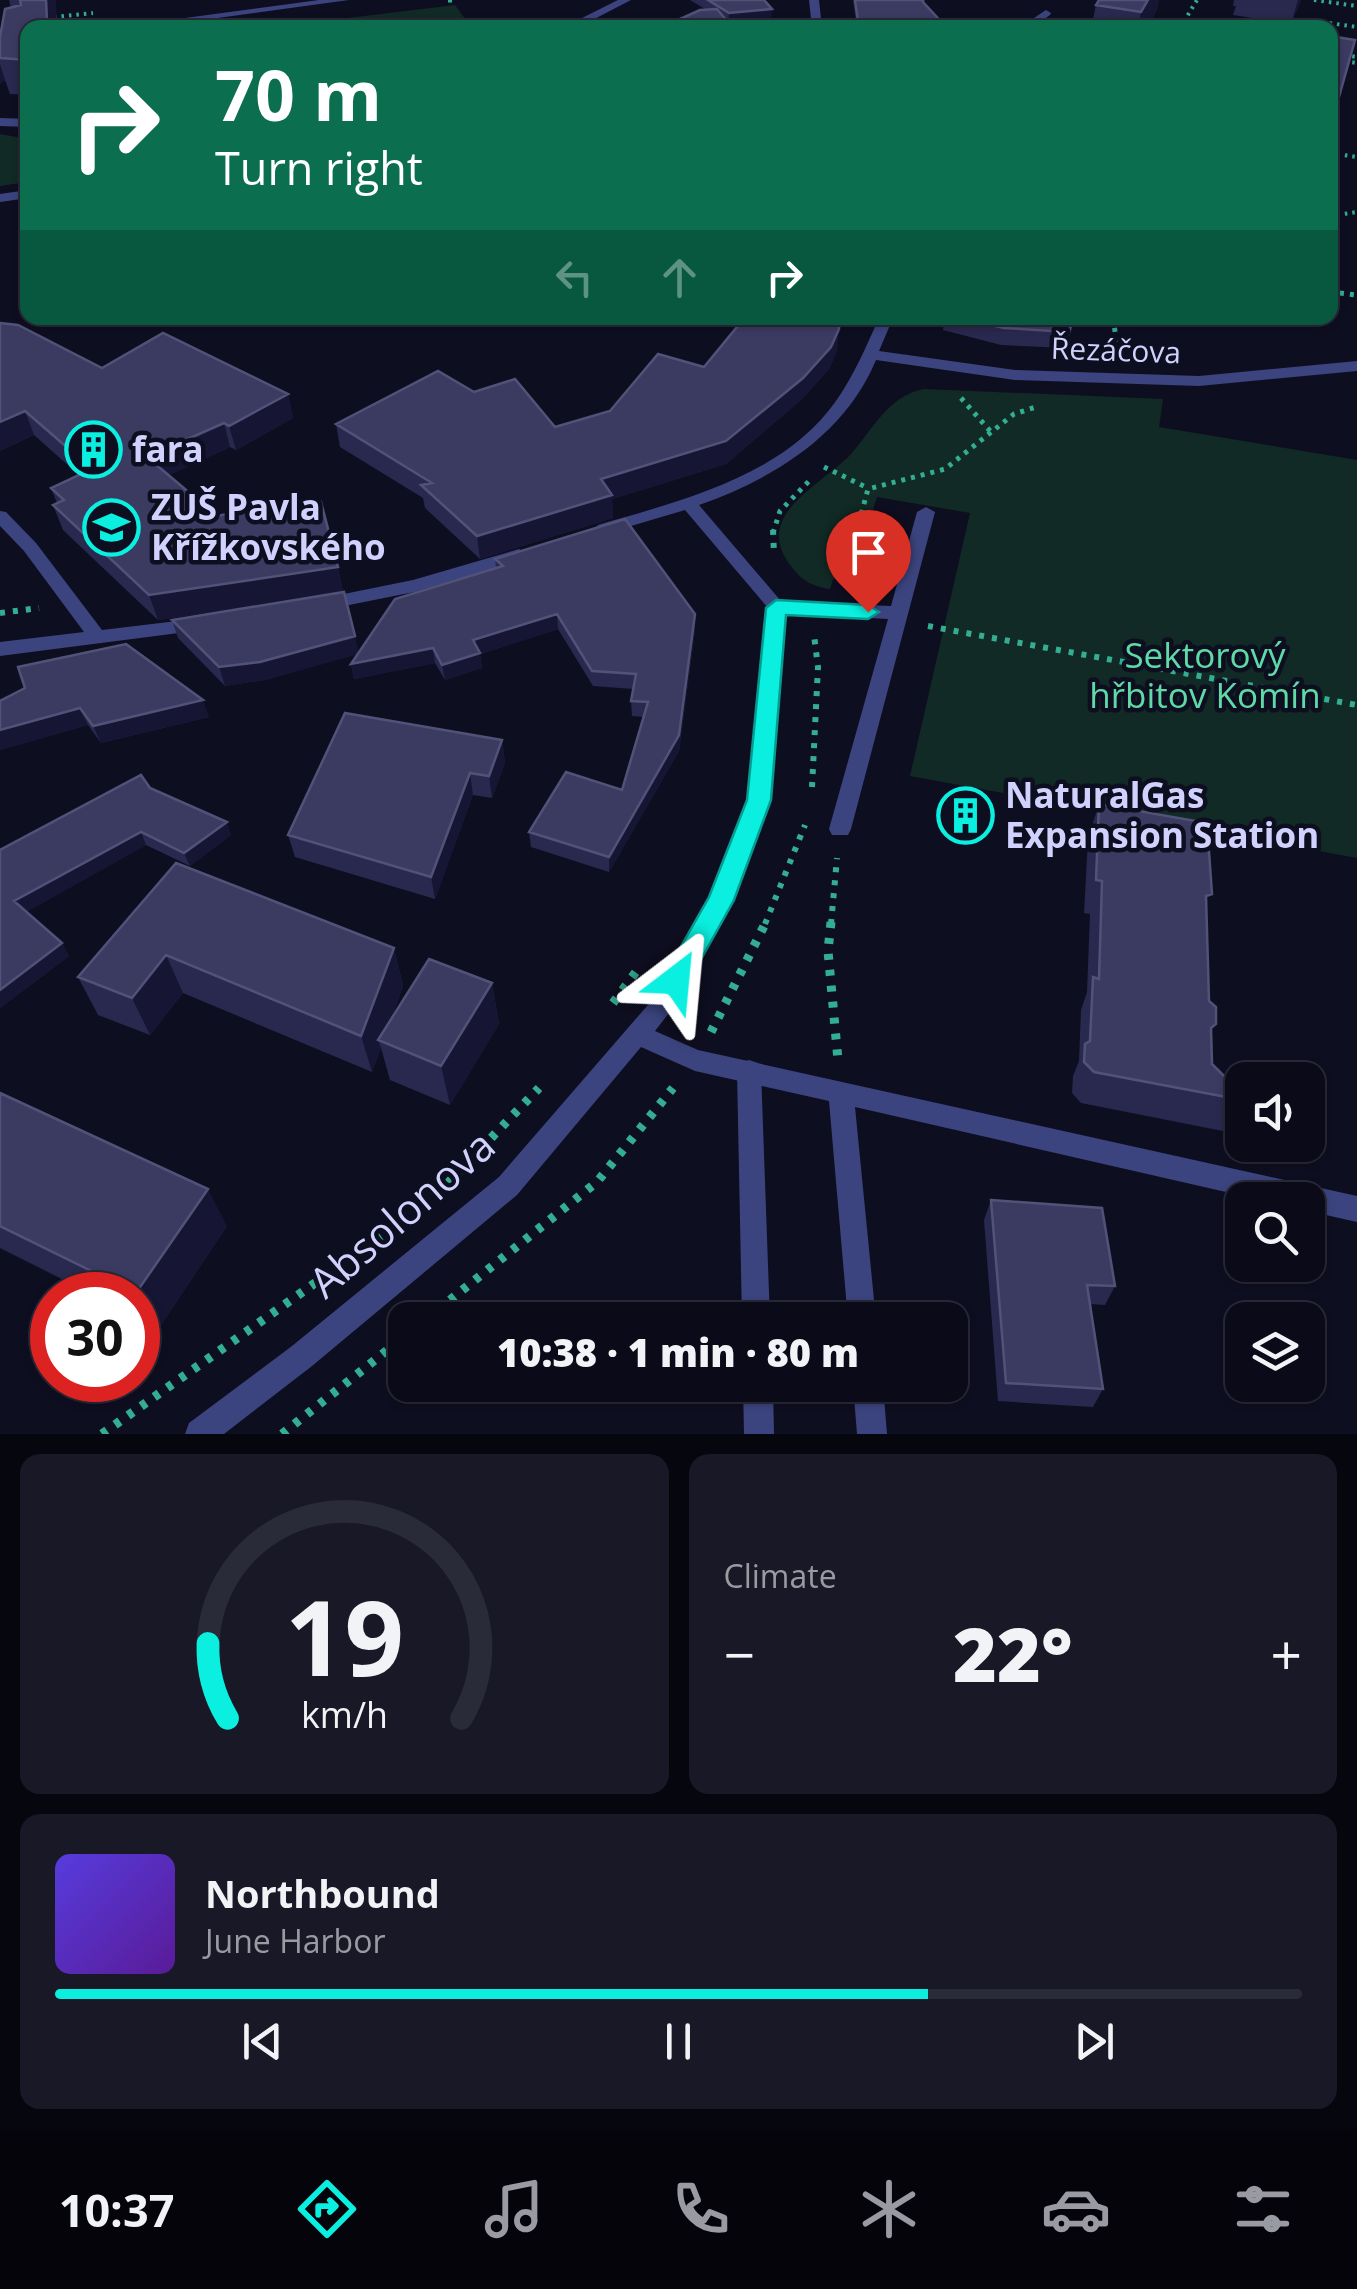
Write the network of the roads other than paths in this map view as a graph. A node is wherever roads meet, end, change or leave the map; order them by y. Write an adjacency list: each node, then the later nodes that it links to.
1 (344, 0): 4 (street)
2 (626, 0): 5 (street)
3 (1046, 13): 6 (street)
4 (180, 20)
5 (585, 20)
6 (1036, 20)
7 (884, 325): 8 (street)
8 (873, 355): 9 (street, Řezáčova); 10 (street)
9 (1357, 366)
10 (690, 504): 13 (street); 16 (street)
11 (926, 512): 17 (street)
12 (0, 516): 19 (street)
13 (590, 534)
14 (538, 549): 15 (street)
15 (308, 607)
16 (776, 608): 17 (street); 22 (street, Absolonova)
17 (897, 617): 21 (street)
18 (214, 622): 19 (street)
19 (99, 639): 20 (street)
20 (0, 649)
21 (840, 829)
22 (637, 1034): 23 (street); 30 (street, Absolonova)
23 (749, 1071): 24 (street); 26 (street)
24 (842, 1095): 25 (street); 27 (street)
25 (1357, 1209)
26 (755, 1302)
27 (860, 1302)
28 (758, 1402): 31 (street)
29 (869, 1402): 32 (street)
30 (200, 1434)
31 (759, 1434)
32 (872, 1434)

